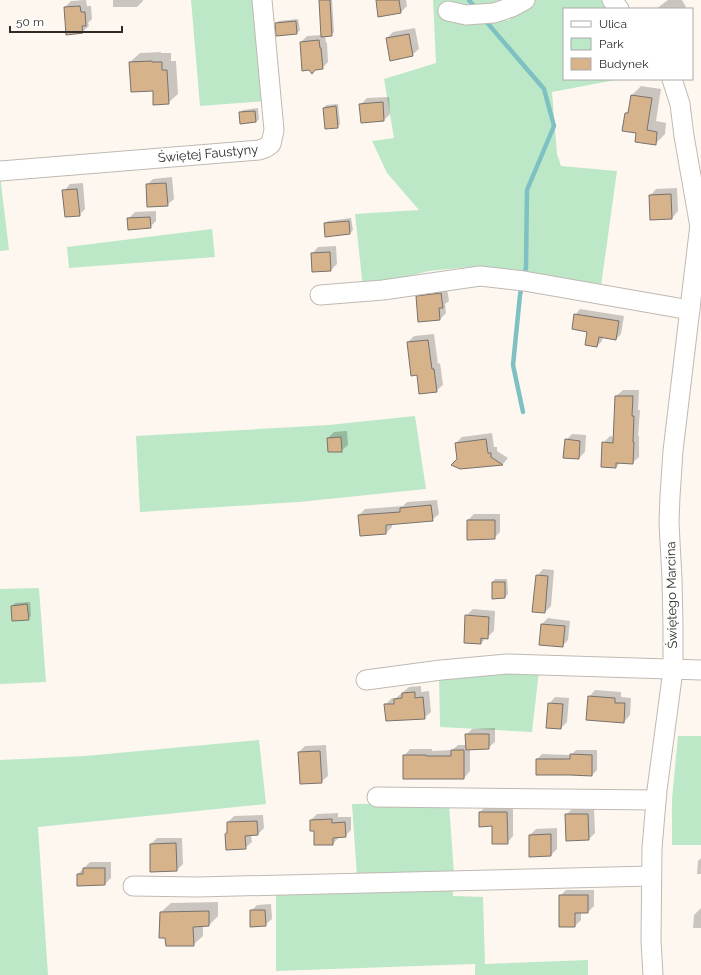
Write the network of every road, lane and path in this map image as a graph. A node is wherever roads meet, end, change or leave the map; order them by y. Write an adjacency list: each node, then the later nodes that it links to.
1 (262, 0): 7 (street, Świętej Faustyny)
2 (525, 0): 5 (street)
3 (612, 0): 4 (street)
4 (618, 8)
5 (448, 11)
6 (672, 80): 8 (street, Świętego Marcina)
7 (0, 171)
8 (701, 222): 10 (street, Świętego Marcina)
9 (320, 295): 10 (street)
10 (694, 299): 11 (street, Świętego Marcina)
11 (673, 670): 12 (street); 13 (street); 15 (street, Świętego Marcina)
12 (701, 670)
13 (366, 680)
14 (377, 797): 15 (street)
15 (656, 800): 16 (street, Świętego Marcina)
16 (652, 876): 17 (street); 18 (street, Świętego Marcina)
17 (133, 886)
18 (653, 975)

